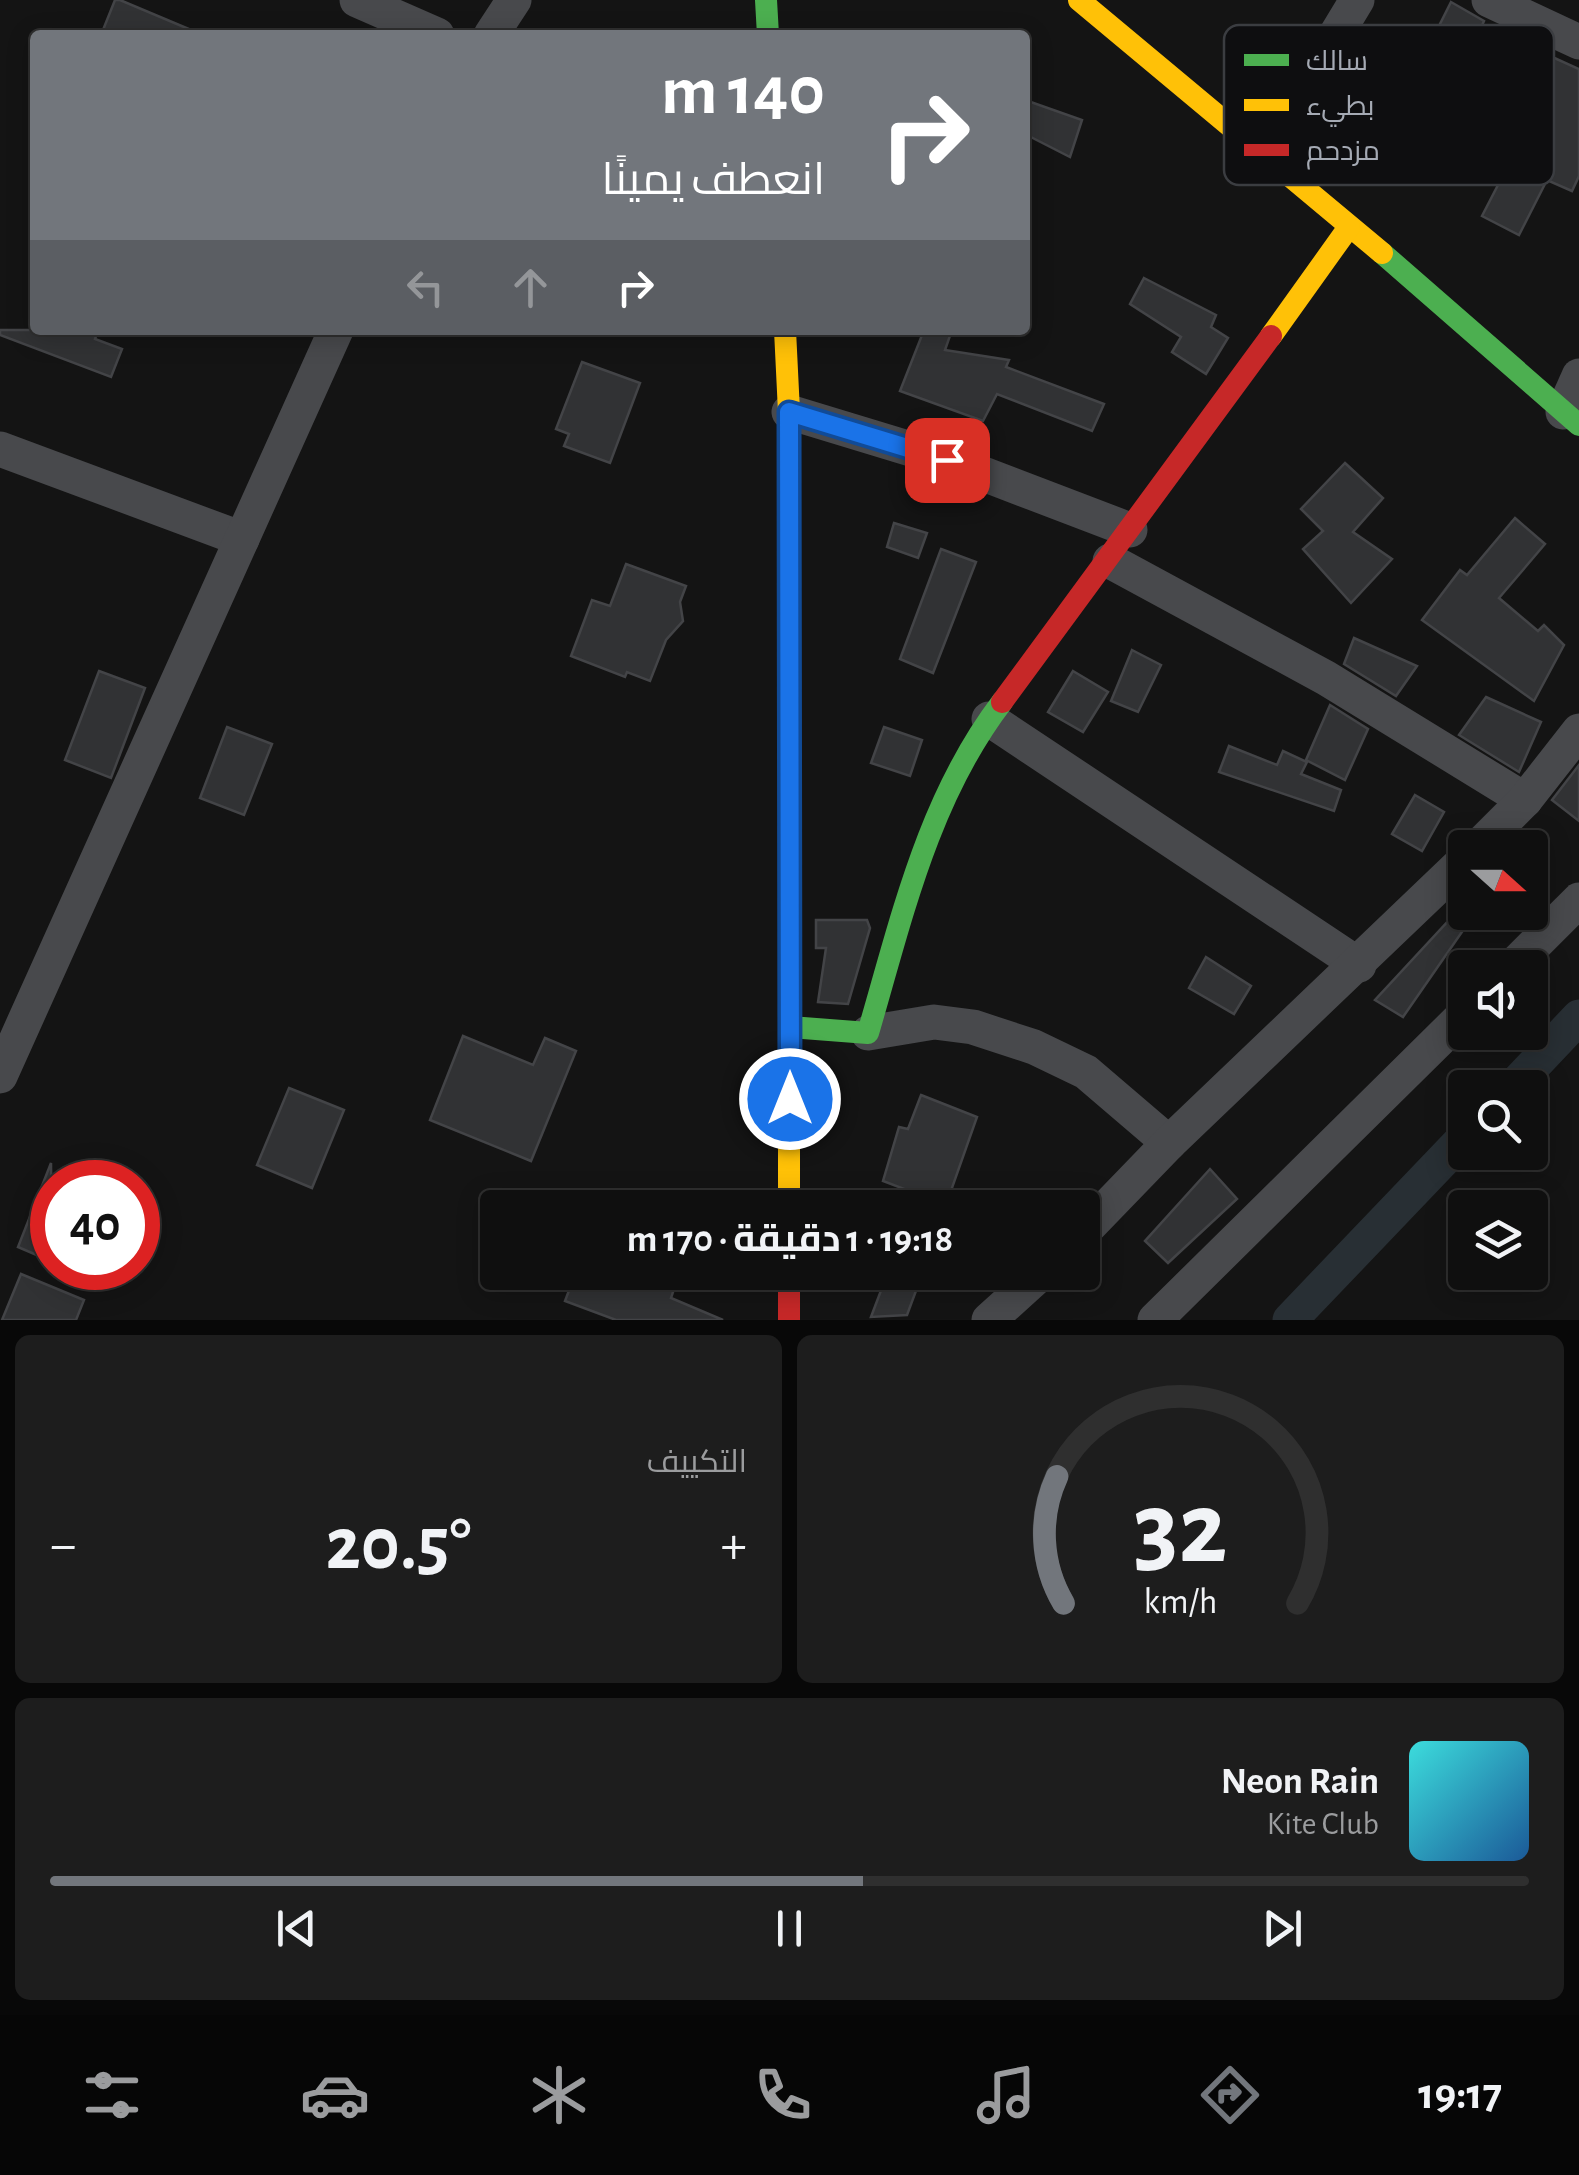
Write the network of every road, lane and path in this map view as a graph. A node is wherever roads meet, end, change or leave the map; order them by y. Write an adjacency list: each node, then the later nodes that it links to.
1 (357, 0): 9 (street)
2 (514, 0): 10 (street)
3 (766, 0): 11 (street)
4 (1078, 0): 14 (street)
5 (1357, 0): 7 (street)
6 (1489, 0): 8 (street)
7 (1342, 25)
8 (1543, 25)
9 (426, 30)
10 (494, 30)
11 (768, 30)
12 (1554, 30): 13 (street)
13 (1579, 42)
14 (1224, 121)
15 (1300, 185): 16 (street)
16 (1349, 227): 21 (street); 23 (street)
17 (334, 335): 24 (street)
18 (784, 335): 20 (street)
19 (1579, 376): 21 (street)
20 (789, 412): 23 (street); 34 (street)
21 (1571, 419)
22 (0, 450): 24 (street)
23 (1130, 530): 25 (street)
24 (242, 539): 37 (street)
25 (1110, 561): 26 (street); 28 (street)
26 (989, 720): 33 (street); 36 (street)
27 (1579, 731): 28 (street)
28 (1524, 800): 29 (street)
29 (1495, 830)
30 (1448, 877): 33 (street)
31 (1579, 900): 32 (street)
32 (1529, 950)
33 (1360, 964): 38 (street)
34 (790, 1027): 36 (street); 39 (street)
35 (1448, 1031): 45 (street)
36 (868, 1034): 38 (street)
37 (0, 1076)
38 (1169, 1144): 40 (street)
39 (789, 1190)
40 (1100, 1215)
41 (789, 1290): 43 (street)
42 (1022, 1290): 44 (street)
43 (789, 1320)
44 (989, 1320)
45 (1155, 1320)

